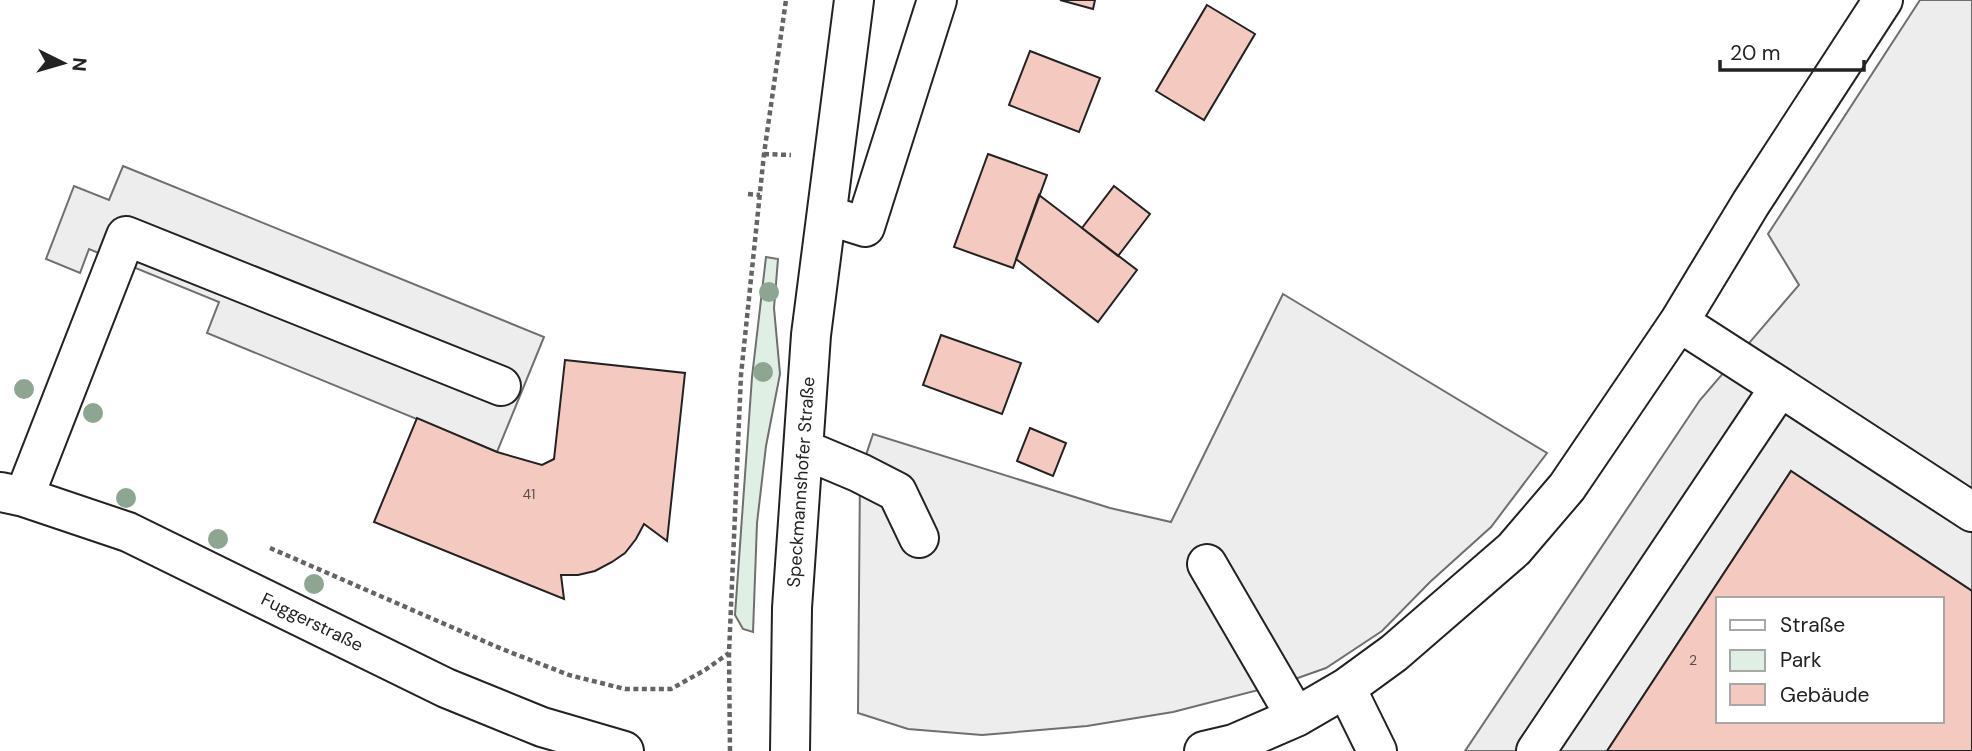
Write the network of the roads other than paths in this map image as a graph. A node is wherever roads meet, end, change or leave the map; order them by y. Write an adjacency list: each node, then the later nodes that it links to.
1 (854, 0): 4 (street, Speckmannshofer Straße)
2 (937, 0): 4 (street)
3 (1883, 0): 5 (street)
4 (827, 215): 8 (street, Speckmannshofer Straße)
5 (1679, 322): 7 (street); 13 (street)
6 (501, 386): 9 (street)
7 (1780, 387): 10 (street); 19 (street)
8 (803, 449): 11 (street); 16 (street, Speckmannshofer Straße)
9 (12, 494): 15 (street, Fuggerstraße)
10 (1972, 512)
11 (919, 538)
12 (1206, 564): 14 (street)
13 (1346, 688): 14 (street); 18 (street)
14 (1296, 717): 17 (street)
15 (624, 751)
16 (790, 751)
17 (1204, 751)
18 (1377, 751)
19 (1536, 751)

